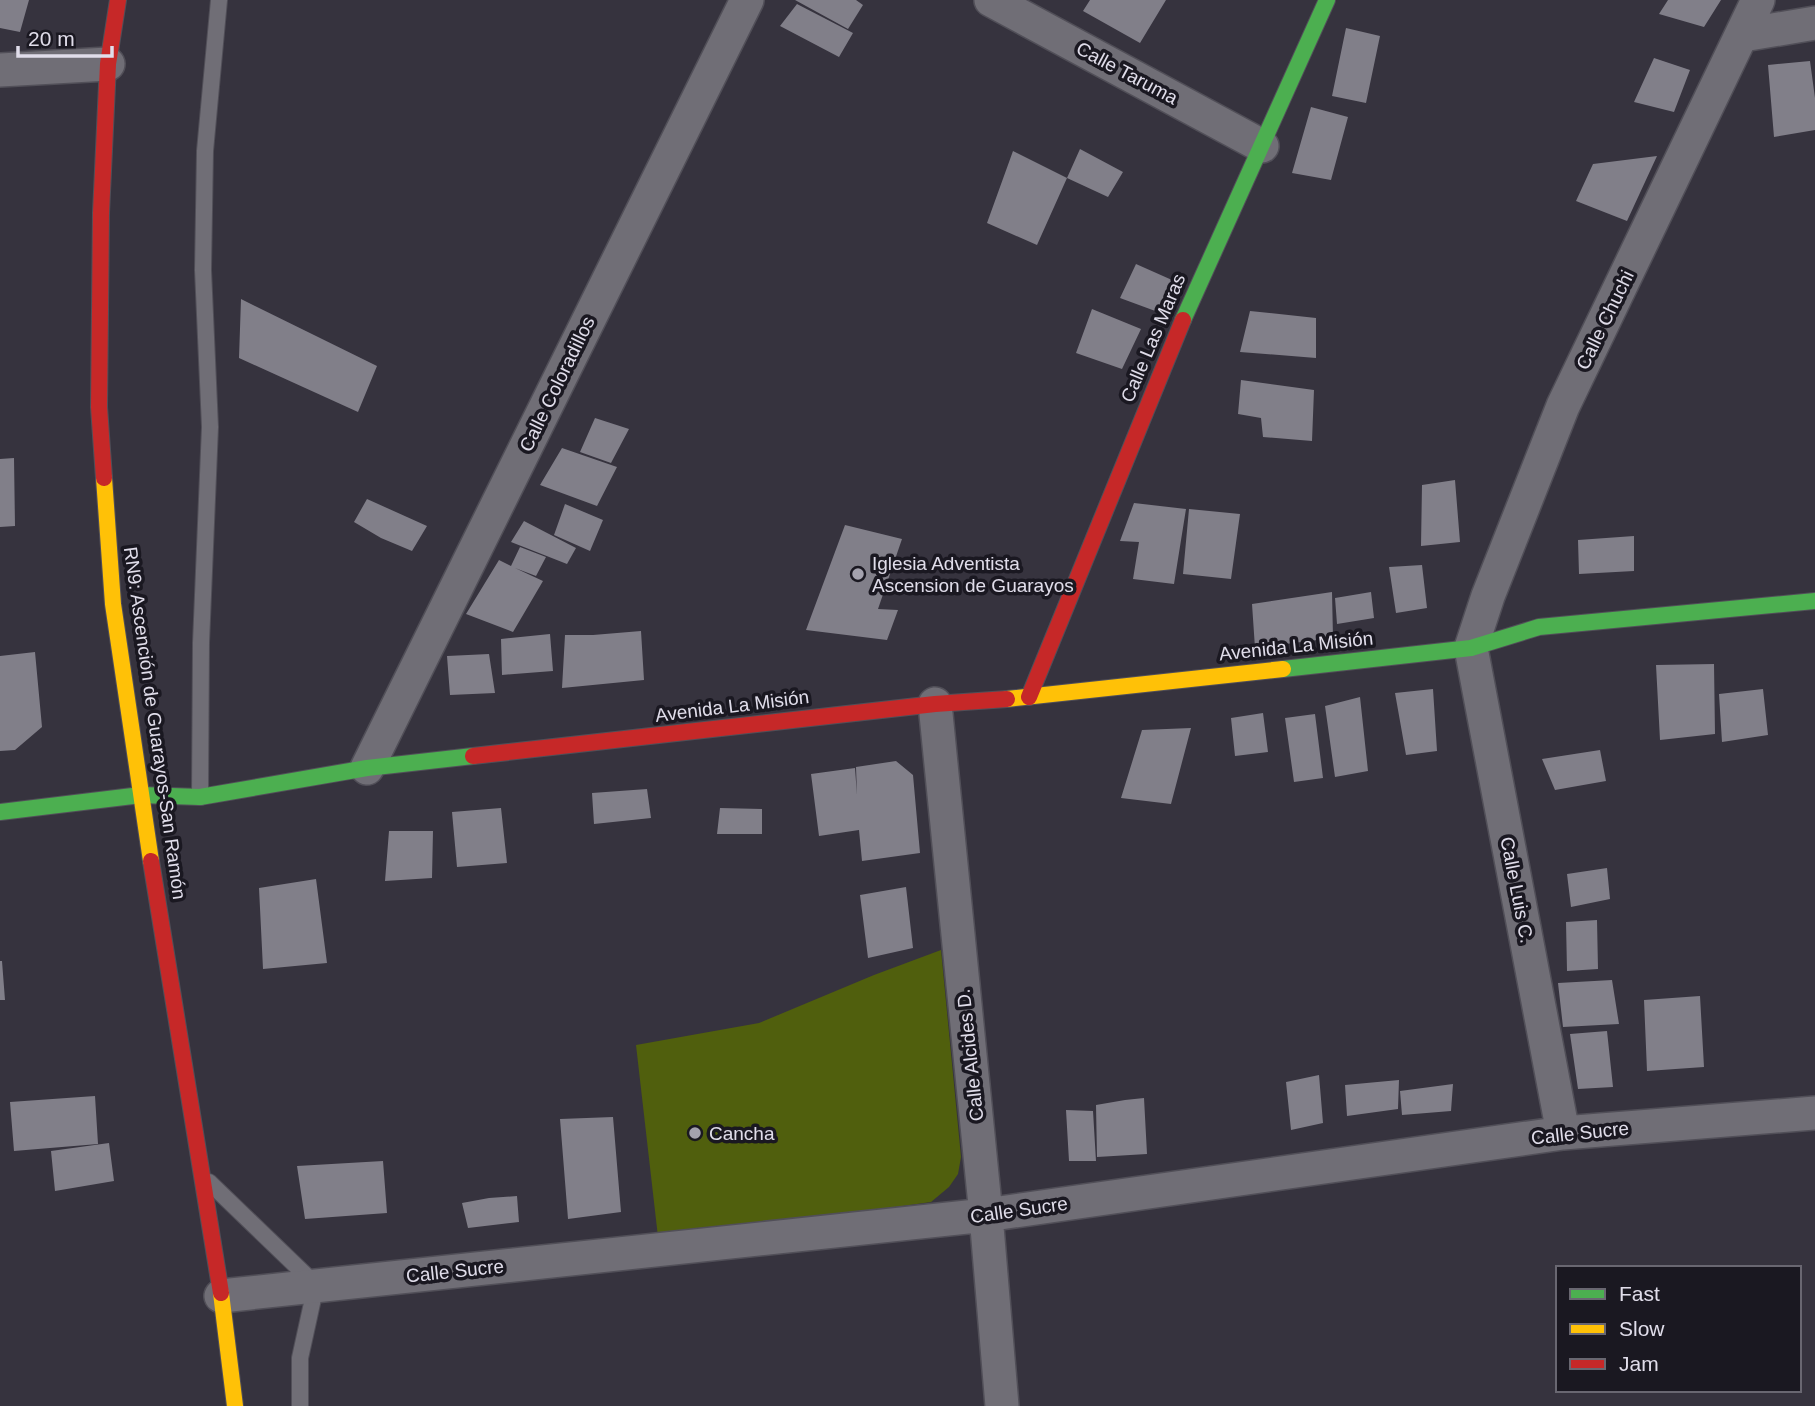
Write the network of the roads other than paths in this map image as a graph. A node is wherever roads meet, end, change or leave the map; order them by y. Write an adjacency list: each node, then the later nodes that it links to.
1 (118, 0): 9 (main road, RN9: Ascención de Guarayos-San Ramón)
2 (219, 0): 18 (lane)
3 (747, 0): 16 (street, Calle Coloradillos)
4 (991, 0): 11 (street, Calle Taruma)
5 (1327, 0): 11 (main road, Calle Las Maras)
6 (1758, 0): 8 (street, Calle Chuchi)
7 (1815, 23): 8 (street)
8 (1743, 35): 13 (street, Calle Chuchi)
9 (108, 64): 10 (street); 17 (main road, RN9: Ascención de Guarayos-San Ramón)
10 (0, 70)
11 (1262, 146): 14 (main road, Calle Las Maras)
12 (1815, 601): 13 (main road, Avenida La Misión)
13 (1471, 648): 14 (main road, Avenida La Misión); 21 (street, Calle Luis C.)
14 (1029, 697): 15 (main road, Avenida La Misión)
15 (935, 704): 16 (main road, Avenida La Misión); 23 (street, Calle Alcides D.)
16 (367, 768): 18 (main road, Avenida La Misión)
17 (141, 795): 18 (main road, Avenida La Misión); 19 (main road, Avenida La Misión); 22 (main road, RN9: Ascención de Guarayos-San Ramón)
18 (200, 797)
19 (0, 812)
20 (1815, 1114): 21 (street, Calle Sucre)
21 (1563, 1133): 23 (street, Calle Sucre)
22 (202, 1175): 24 (lane); 25 (main road, RN9: Ascención de Guarayos-San Ramón)
23 (986, 1215): 24 (street, Calle Sucre); 28 (street, Calle Alcides D.)
24 (316, 1285): 25 (street, Calle Sucre); 27 (lane)
25 (221, 1296): 26 (main road, RN9: Ascención de Guarayos-San Ramón)
26 (235, 1406)
27 (300, 1406)
28 (1002, 1406)

